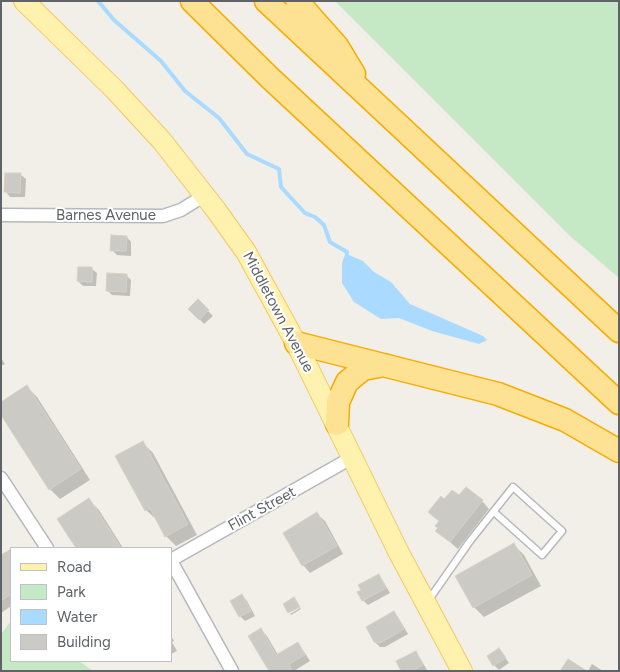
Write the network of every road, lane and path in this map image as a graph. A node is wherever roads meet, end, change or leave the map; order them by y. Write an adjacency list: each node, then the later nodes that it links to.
1 (24, 1): 6 (main road, Middletown Avenue)
2 (192, 1): 11 (highway)
3 (266, 1): 5 (highway)
4 (297, 1): 5 (highway)
5 (362, 91): 8 (highway)
6 (205, 195): 7 (street, Barnes Avenue); 9 (main road, Middletown Avenue)
7 (1, 215)
8 (619, 331)
9 (296, 343): 10 (highway); 12 (main road, Middletown Avenue)
10 (384, 365): 12 (highway); 13 (highway)
11 (619, 403)
12 (337, 424): 14 (main road, Middletown Avenue)
13 (619, 451)
14 (353, 457): 18 (street, Flint Street); 20 (main road, Middletown Avenue)
15 (1, 478): 17 (street)
16 (494, 512): 16 (lane); 20 (lane)
17 (46, 547)
18 (172, 559)
19 (172, 562): 21 (street)
20 (426, 604): 22 (main road, Middletown Avenue)
21 (232, 671)
22 (462, 671)

